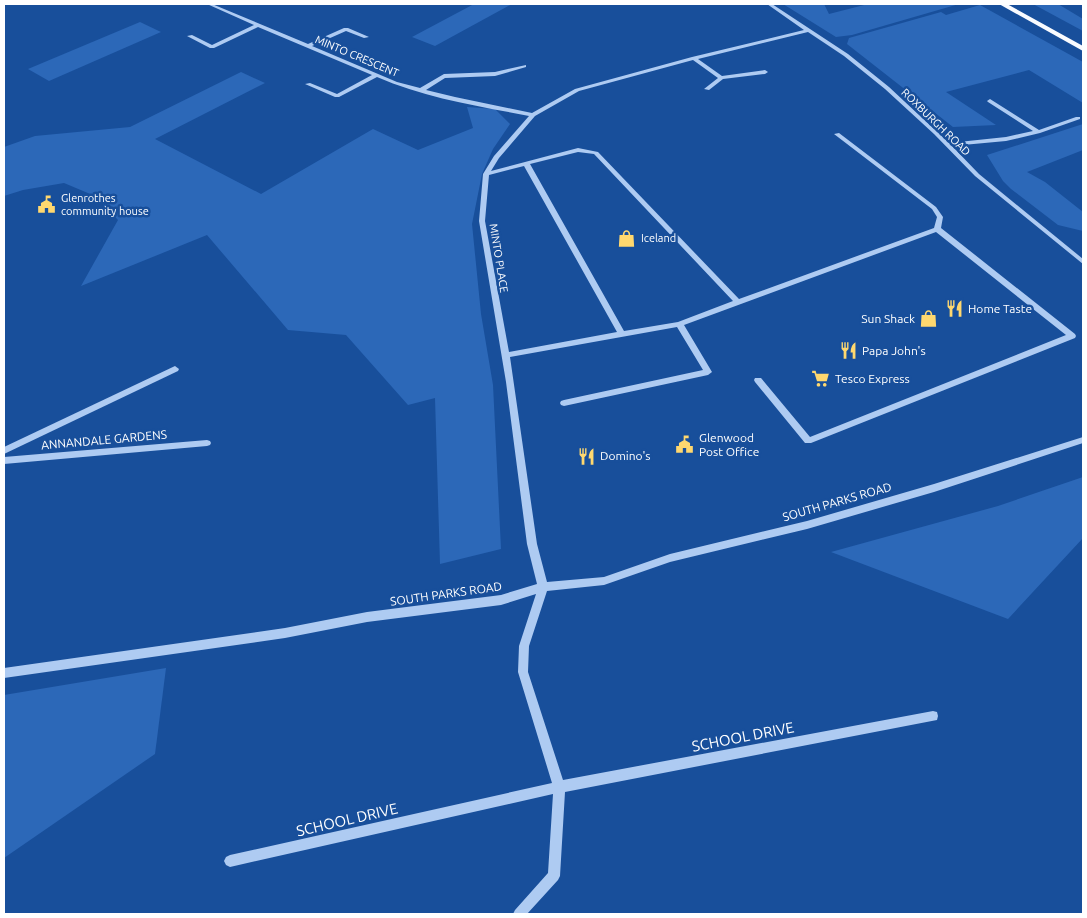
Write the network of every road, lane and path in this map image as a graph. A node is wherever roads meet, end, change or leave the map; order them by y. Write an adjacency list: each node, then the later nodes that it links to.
1 (209, 4): 4 (street, MINTO CRESCENT)
2 (768, 4): 5 (street, ROXBURGH ROAD)
3 (1002, 4): 9 (main road)
4 (258, 25): 6 (street); 8 (street, MINTO CRESCENT)
5 (809, 30): 10 (street, MINTO PLACE); 23 (street, ROXBURGH ROAD)
6 (190, 36)
7 (366, 36): 8 (street)
8 (308, 46): 13 (street, MINTO CRESCENT)
9 (1083, 49)
10 (694, 58): 14 (street); 19 (street, MINTO PLACE)
11 (524, 66): 17 (street)
12 (764, 72): 14 (street)
13 (377, 75): 15 (street); 17 (street, MINTO CRESCENT)
14 (721, 78): 16 (street)
15 (308, 84)
16 (707, 89)
17 (421, 90): 19 (street, MINTO CRESCENT)
18 (990, 101): 21 (street)
19 (533, 115): 25 (street, MINTO PLACE)
20 (1078, 118): 21 (street)
21 (1038, 132): 23 (street)
22 (837, 134): 26 (street)
23 (948, 145): 27 (street, ROXBURGH ROAD)
24 (526, 163): 25 (street); 28 (street); 30 (street)
25 (486, 174): 31 (street, MINTO PLACE)
26 (937, 229): 28 (street); 33 (street)
27 (1082, 260)
28 (738, 302): 29 (street)
29 (679, 324): 30 (street); 34 (street)
30 (622, 335): 31 (street)
31 (505, 355): 39 (street, MINTO PLACE)
32 (175, 369): 37 (street, ANNANDALE GARDENS)
33 (758, 380)
34 (564, 403)
35 (1083, 440): 39 (street, SOUTH PARKS ROAD)
36 (207, 443): 38 (street, ANNANDALE GARDENS)
37 (4, 451)
38 (4, 461)
39 (542, 587): 40 (street, SOUTH PARKS ROAD); 42 (street)
40 (4, 673)
41 (934, 716): 42 (street, SCHOOL DRIVE)
42 (559, 787): 43 (street, SCHOOL DRIVE); 44 (street)
43 (230, 861)
44 (518, 914)

